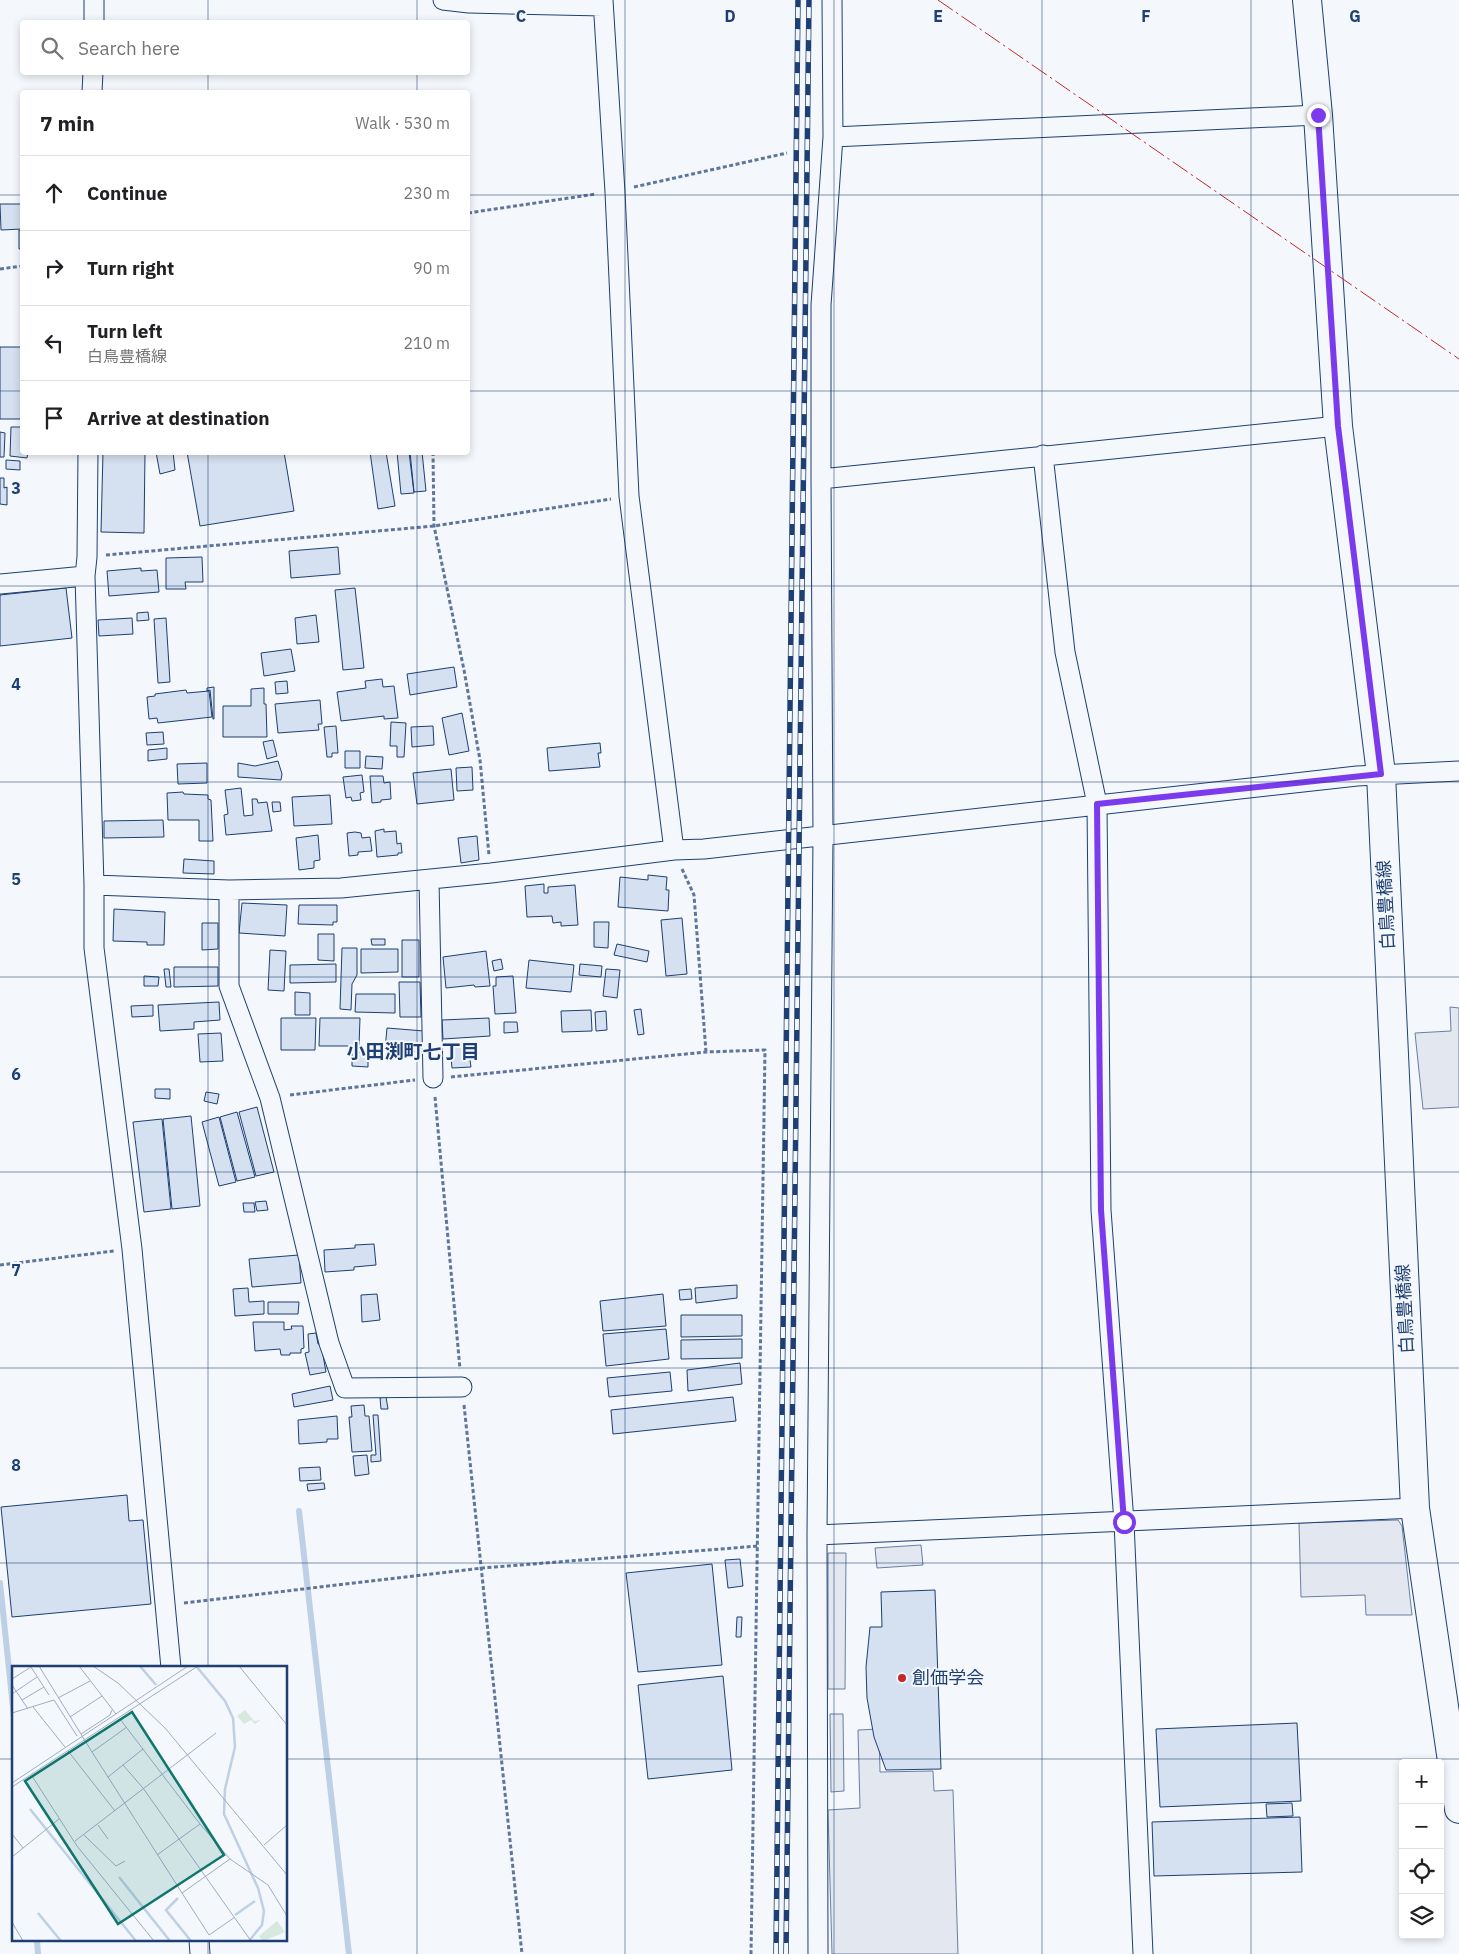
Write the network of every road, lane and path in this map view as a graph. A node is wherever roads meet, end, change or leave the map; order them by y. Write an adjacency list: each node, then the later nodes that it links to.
1 (94, 0): 6 (street)
2 (443, 0): 5 (street)
3 (832, 0): 10 (street)
4 (1307, 0): 9 (main road, 白鳥豊橋線)
5 (603, 3): 18 (street)
6 (94, 20)
7 (93, 75): 8 (street)
8 (92, 90)
9 (1318, 115): 10 (street); 13 (main road, 白鳥豊橋線)
10 (833, 136): 17 (street)
11 (20, 266): 12 (path)
12 (0, 269)
13 (1338, 426): 16 (street); 24 (main road, 白鳥豊橋線)
14 (88, 455): 20 (street)
15 (433, 455): 19 (path)
16 (1043, 455): 17 (street); 25 (street)
17 (821, 479): 26 (street)
18 (629, 496): 19 (path); 27 (street)
19 (434, 526): 20 (path); 28 (path)
20 (86, 557): 21 (street)
21 (85, 576): 22 (street); 30 (street)
22 (0, 584)
23 (1459, 771): 24 (street)
24 (1381, 774): 25 (street); 38 (main road, 白鳥豊橋線)
25 (1097, 804): 26 (street); 39 (street)
26 (823, 836): 27 (street); 40 (street)
27 (674, 850): 28 (street); 32 (path)
28 (491, 873): 29 (street)
29 (430, 880): 31 (street); 33 (street)
30 (94, 885): 31 (street); 35 (street)
31 (229, 890): 34 (street)
32 (706, 1052): 33 (path); 41 (path)
33 (433, 1078): 34 (path); 37 (path)
34 (270, 1098): 37 (street)
35 (132, 1249): 36 (path); 43 (street)
36 (0, 1265)
37 (462, 1387): 42 (path)
38 (1415, 1508): 39 (street); 45 (main road, 白鳥豊橋線)
39 (1124, 1522): 40 (street); 49 (street)
40 (817, 1535): 48 (street)
41 (758, 1546): 42 (path); 47 (path)
42 (482, 1568): 43 (path); 46 (path)
43 (165, 1606): 44 (street)
44 (171, 1666)
45 (1459, 1809)
46 (522, 1954)
47 (751, 1954)
48 (818, 1954)
49 (1143, 1954)

